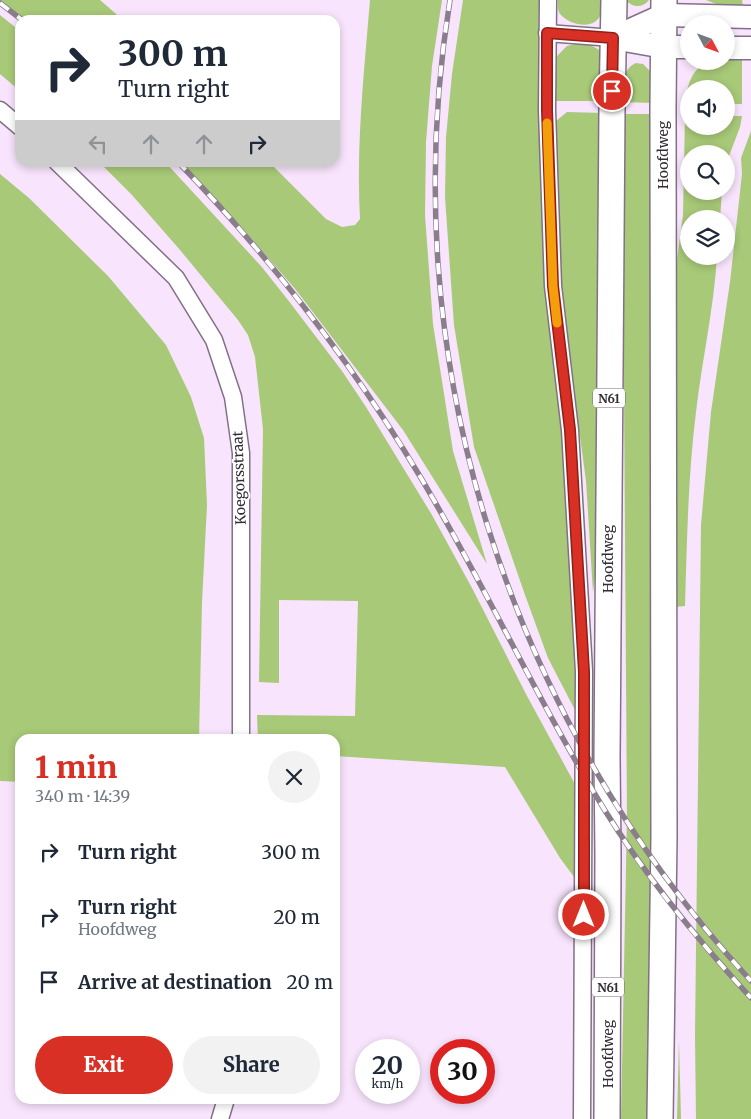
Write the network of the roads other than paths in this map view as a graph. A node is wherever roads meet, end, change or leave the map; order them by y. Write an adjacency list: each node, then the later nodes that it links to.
1 (548, 0): 5 (street)
2 (614, 0): 6 (main road, Hoofdweg / N61)
3 (664, 8): 4 (street); 6 (street); 7 (main road, Hoofdweg)
4 (751, 17)
5 (547, 33): 6 (street); 17 (street)
6 (613, 38): 7 (street); 18 (main road, Hoofdweg / N61)
7 (664, 47): 8 (street); 19 (main road, Hoofdweg)
8 (680, 47)
9 (735, 48): 10 (street)
10 (751, 48)
11 (0, 110): 12 (street)
12 (15, 122)
13 (62, 167): 14 (street, Koegorsstraat)
14 (241, 734)
15 (224, 1104): 16 (street)
16 (220, 1119)
17 (582, 1119)
18 (607, 1119)
19 (660, 1119)

